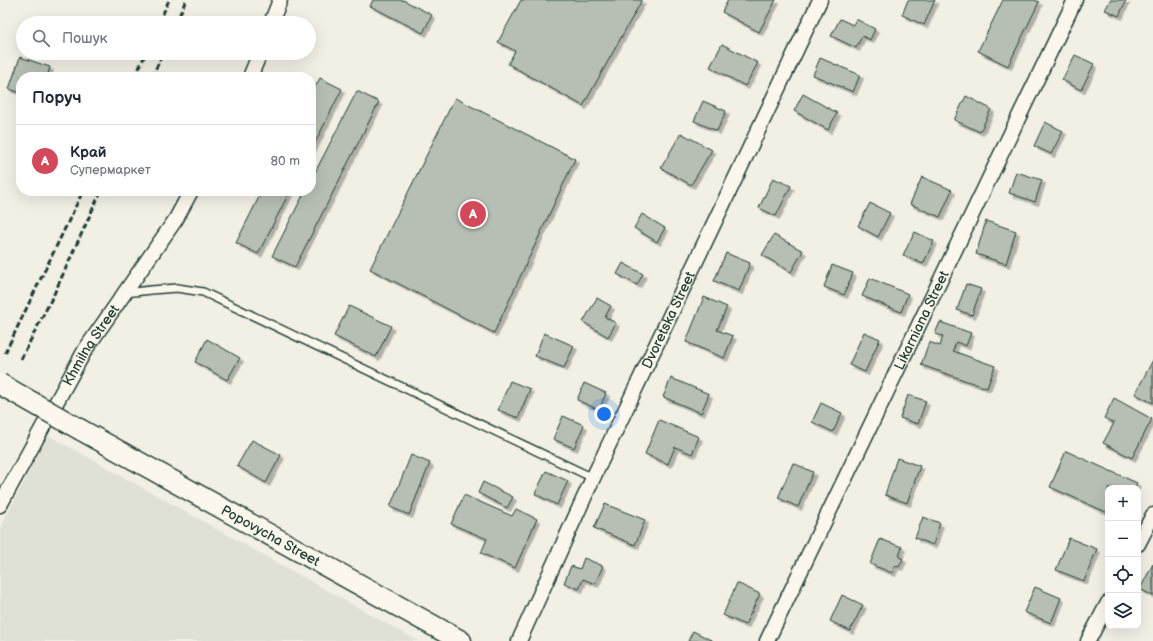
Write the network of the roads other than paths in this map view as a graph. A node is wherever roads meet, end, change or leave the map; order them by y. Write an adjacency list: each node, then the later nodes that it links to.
1 (280, 0): 4 (street)
2 (820, 0): 10 (street, Dvoretska Street)
3 (1075, 0): 17 (street, Likarniana Street)
4 (274, 16)
5 (257, 60): 6 (street)
6 (252, 72)
7 (188, 196): 8 (street, Khmilna Street)
8 (124, 293): 10 (lane); 11 (street, Khmilna Street)
9 (0, 384): 15 (main road, Popovycha Street, bridge)
10 (593, 478): 16 (street, Dvoretska Street)
11 (0, 505)
12 (1153, 515): 13 (street)
13 (1141, 538)
14 (1105, 609): 18 (street)
15 (461, 641)
16 (519, 641)
17 (767, 641)
18 (1088, 641)

